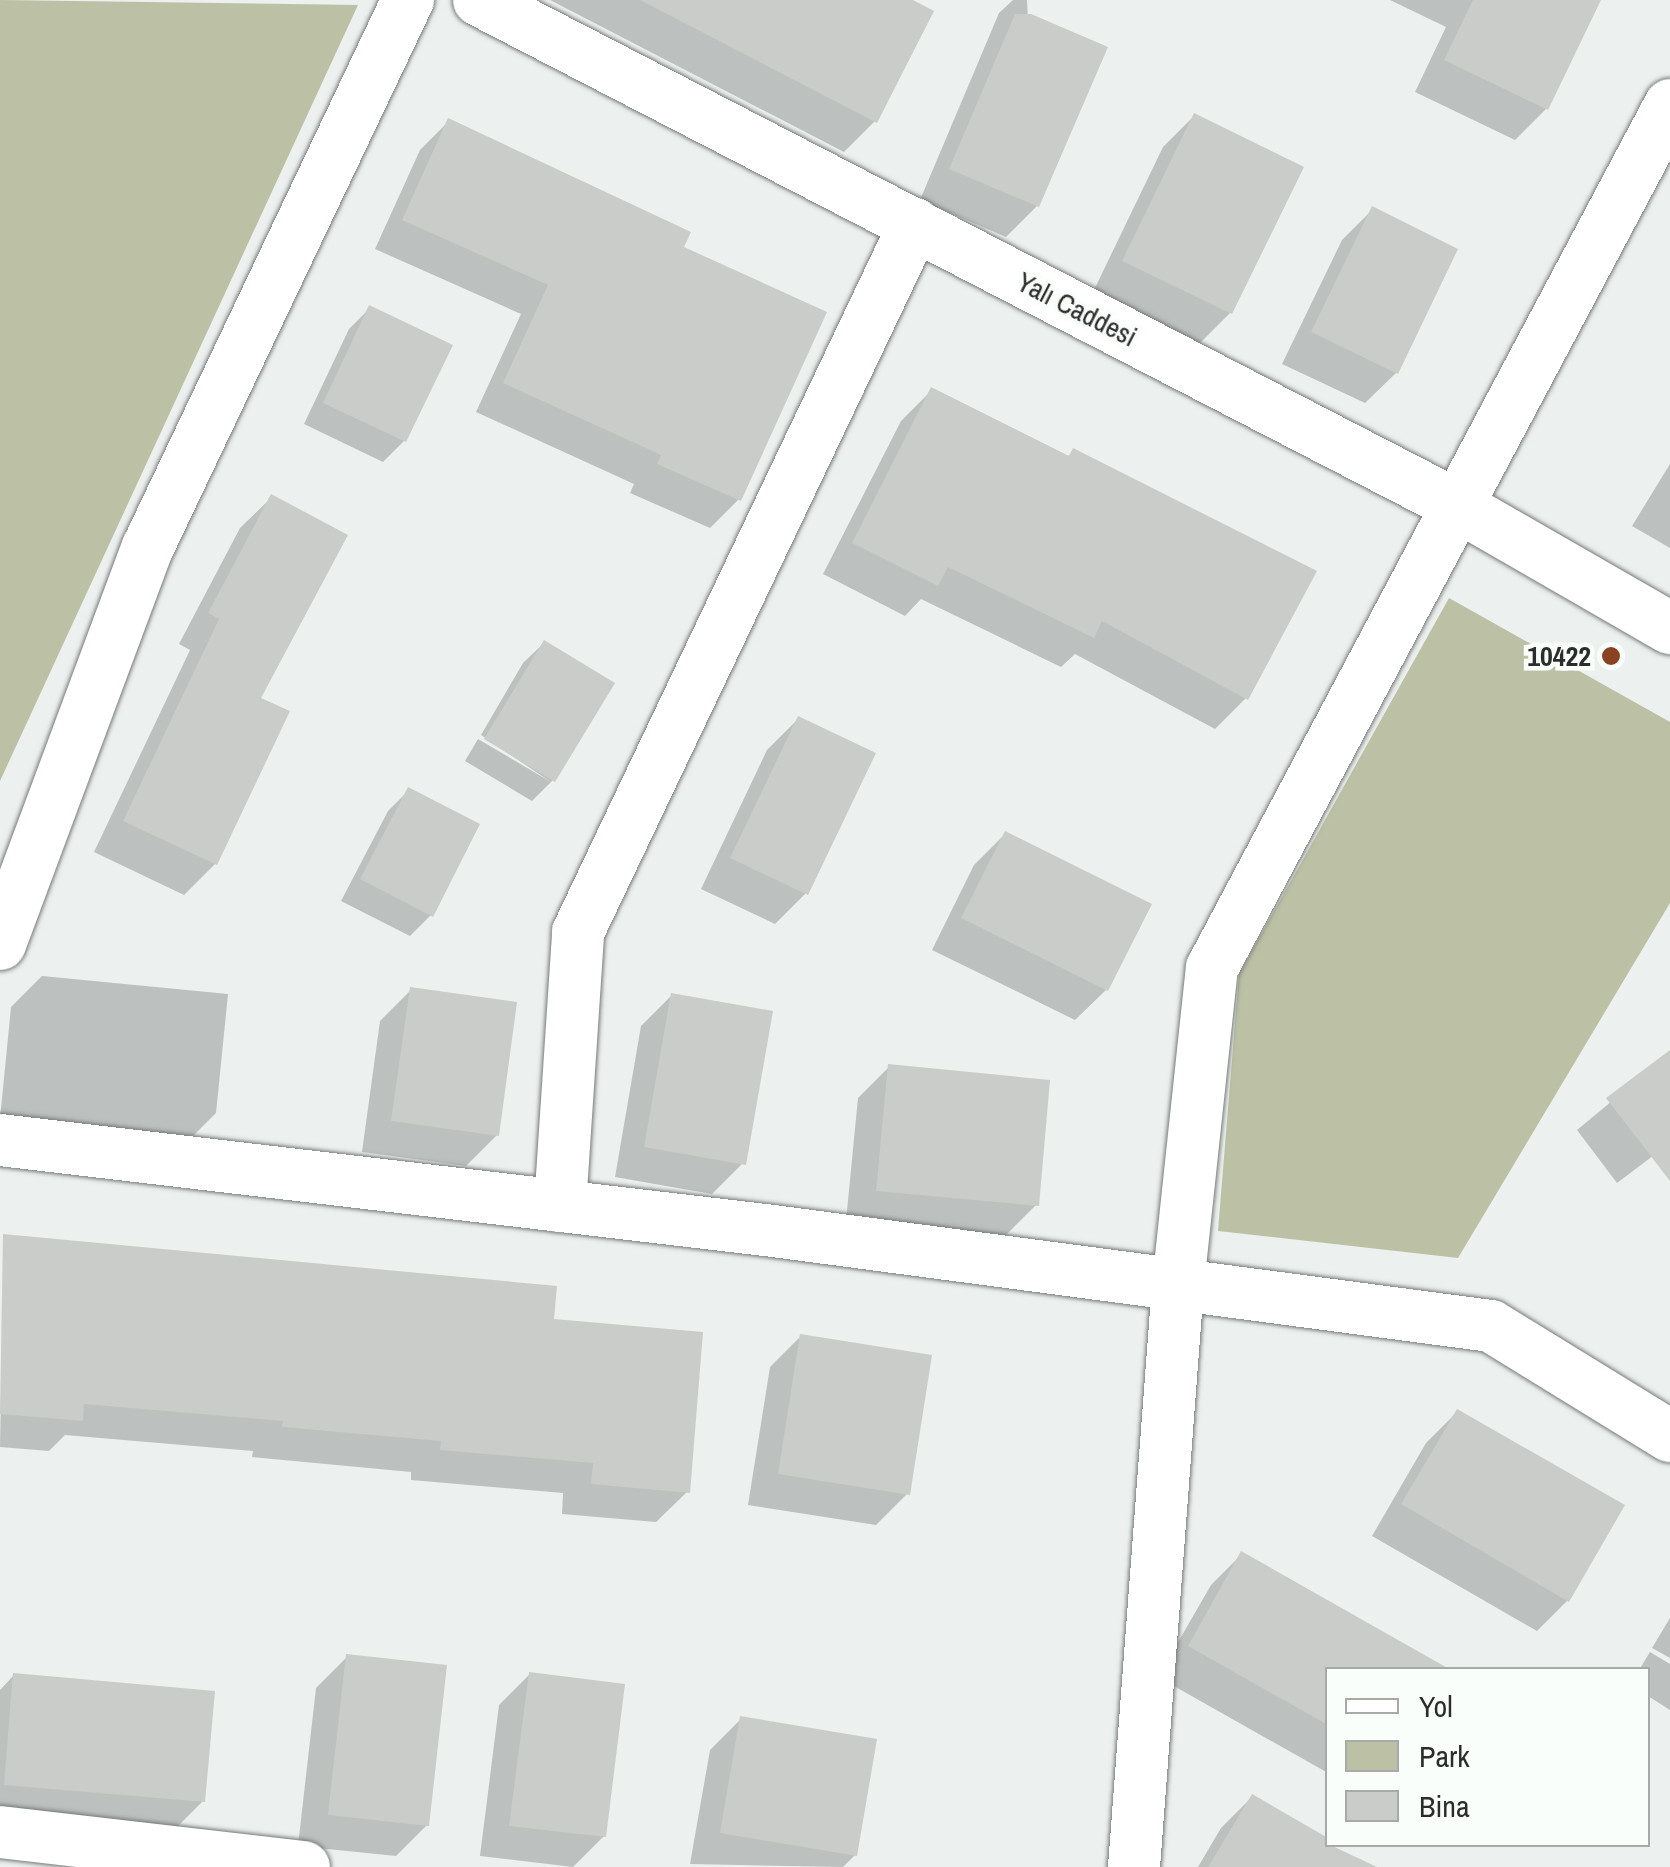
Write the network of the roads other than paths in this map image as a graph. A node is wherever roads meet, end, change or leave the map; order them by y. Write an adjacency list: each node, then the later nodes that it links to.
1 (408, 0): 7 (street)
2 (479, 0): 4 (street, Yalı Caddesi)
3 (1670, 105): 5 (street)
4 (915, 224): 5 (street, Yalı Caddesi); 9 (street)
5 (1456, 506): 6 (street, Yalı Caddesi); 10 (street)
6 (1670, 628)
7 (0, 944)
8 (0, 1140): 9 (street)
9 (560, 1206): 10 (street)
10 (1178, 1285): 11 (street); 14 (street)
11 (1670, 1436)
12 (0, 1832): 13 (street)
13 (304, 1867)
14 (1134, 1867)

